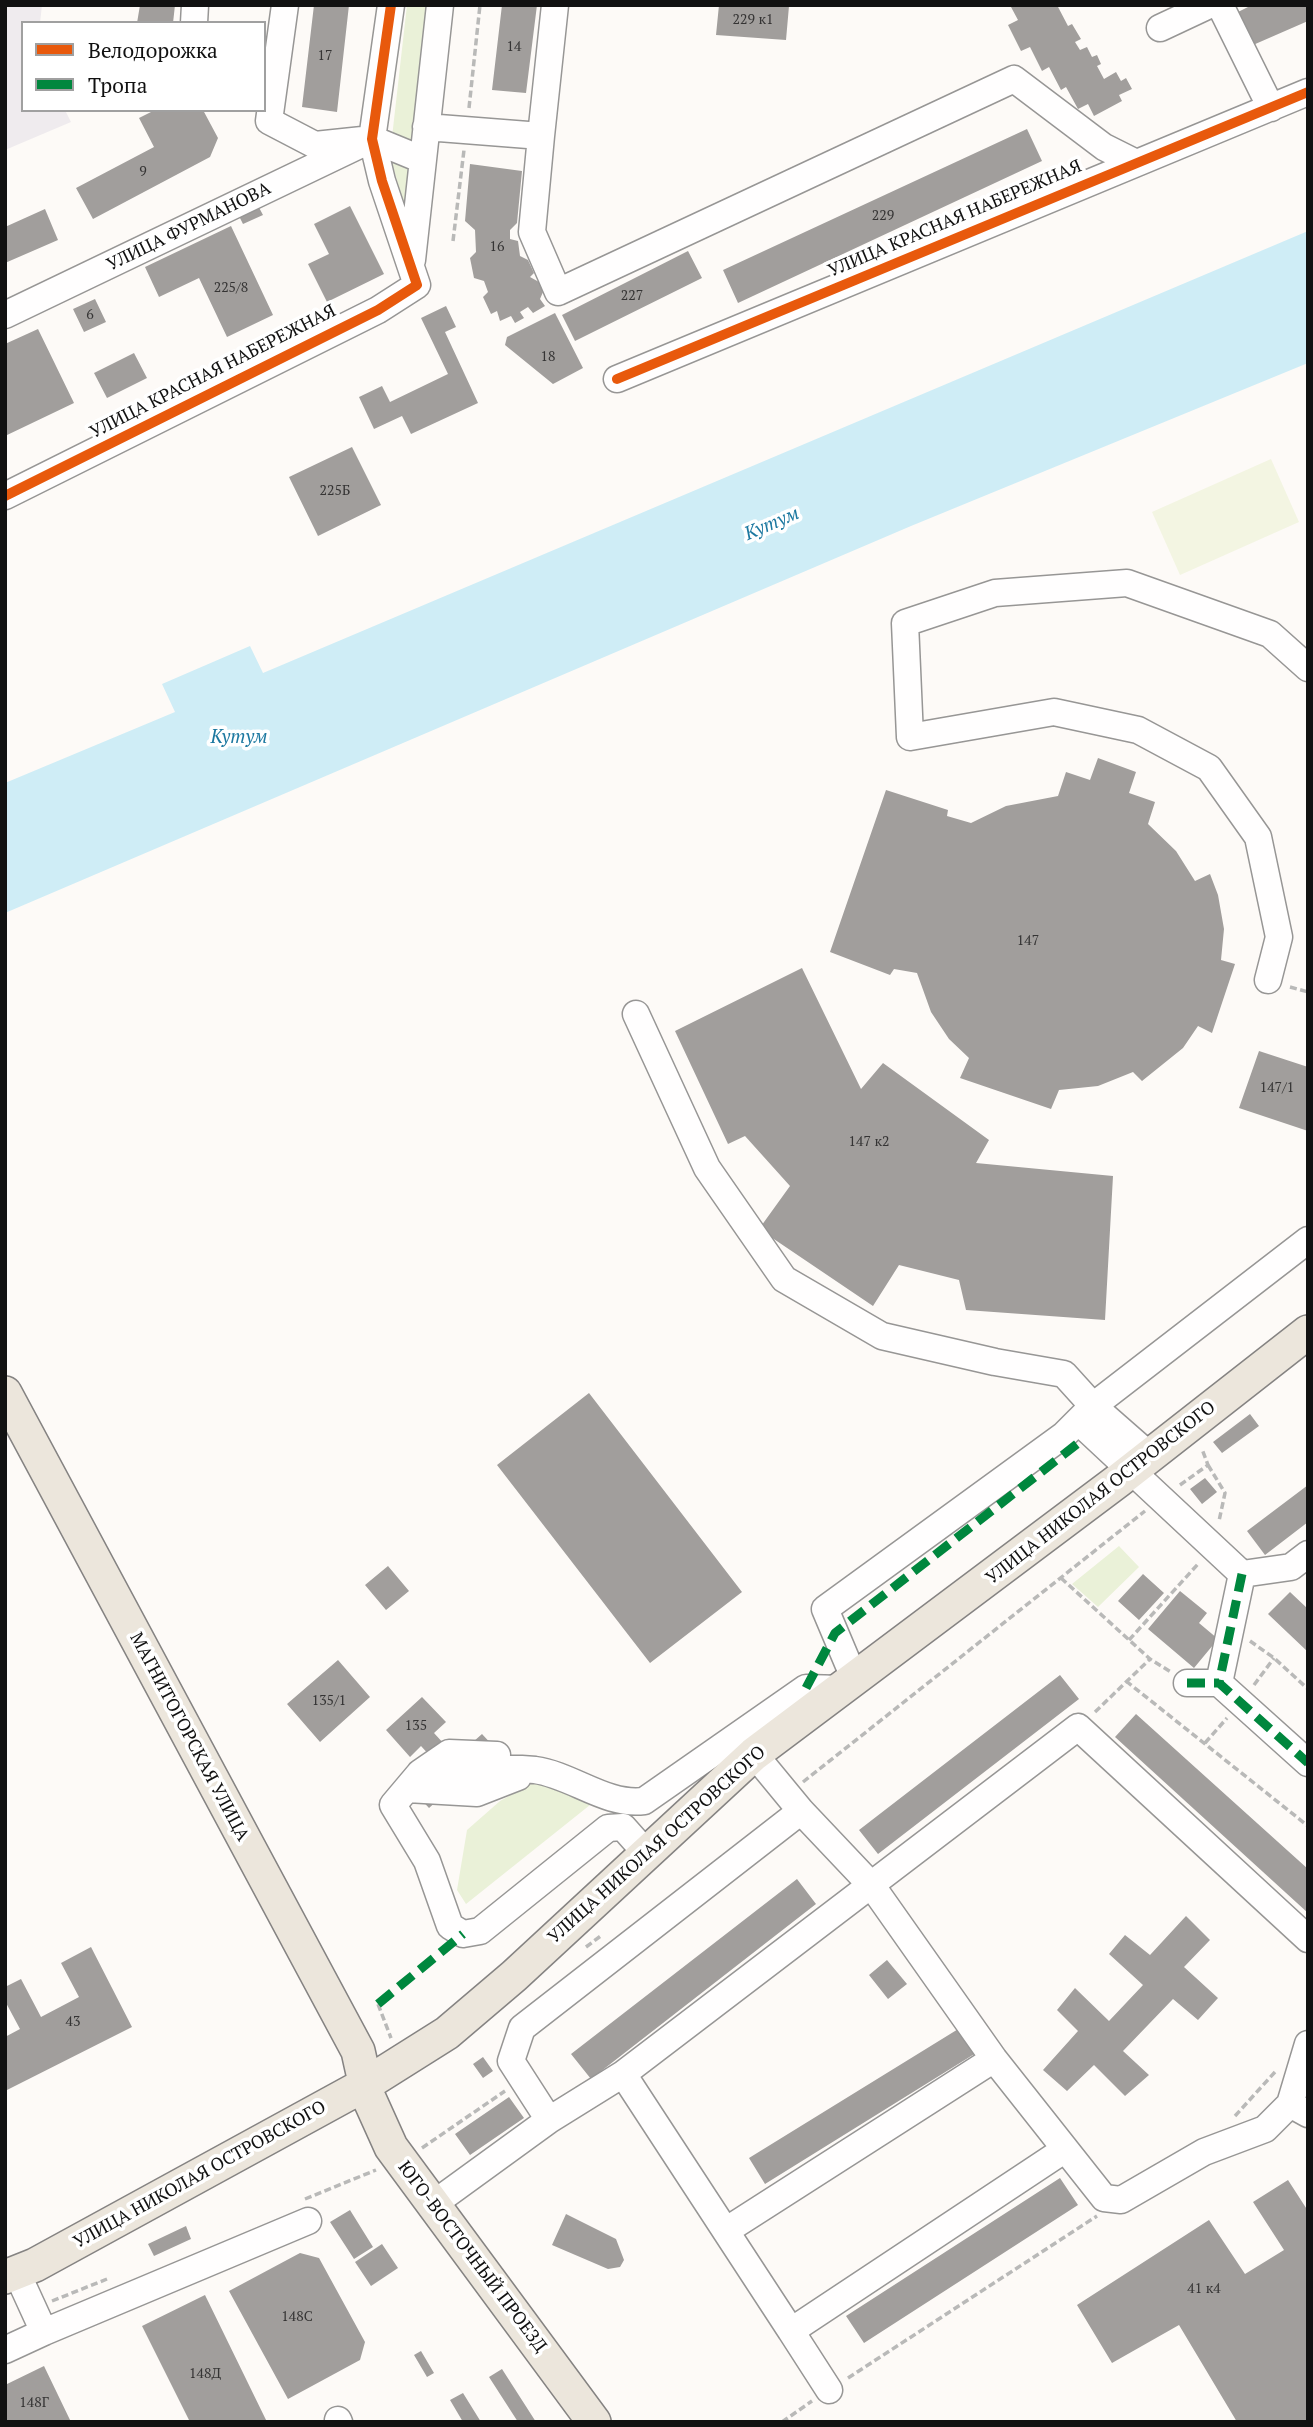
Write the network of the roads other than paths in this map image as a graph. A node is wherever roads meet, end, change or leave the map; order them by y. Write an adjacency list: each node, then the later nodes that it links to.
1 (285, 5): 12 (street)
2 (391, 5): 12 (street)
3 (440, 5): 10 (street)
4 (555, 5): 11 (street)
5 (1209, 5): 7 (street)
6 (1220, 5): 9 (street)
7 (1160, 28)
8 (1308, 92): 9 (street, УЛИЦА КРАСНАЯ НАБЕРЕЖНАЯ)
9 (1270, 108): 14 (street, УЛИЦА КРАСНАЯ НАБЕРЕЖНАЯ)
10 (426, 127): 11 (street); 13 (street)
11 (541, 136): 14 (street)
12 (372, 139): 13 (street); 15 (street); 16 (street, УЛИЦА ФУРМАНОВА)
13 (423, 160): 15 (street)
14 (1134, 162): 17 (street, УЛИЦА КРАСНАЯ НАБЕРЕЖНАЯ)
15 (411, 265): 18 (street, УЛИЦА КРАСНАЯ НАБЕРЕЖНАЯ)
16 (5, 315)
17 (617, 379)
18 (5, 496)
19 (1308, 668): 20 (street)
20 (1268, 980)
21 (636, 1014): 25 (street)
22 (1308, 1240): 25 (street)
23 (1308, 1332): 26 (main road, УЛИЦА НИКОЛАЯ ОСТРОВСКОГО)
24 (5, 1393): 43 (main road, МАГНИТОГОРСКАЯ УЛИЦА)
25 (1086, 1413): 26 (street); 31 (street)
26 (1141, 1463): 28 (street); 31 (main road, УЛИЦА НИКОЛАЯ ОСТРОВСКОГО)
27 (1302, 1568): 28 (street)
28 (1242, 1574): 30 (street)
29 (1188, 1683): 30 (street)
30 (1219, 1683): 33 (street)
31 (848, 1684): 32 (main road, УЛИЦА НИКОЛАЯ ОСТРОВСКОГО); 34 (street)
32 (754, 1754): 36 (street); 37 (main road, УЛИЦА НИКОЛАЯ ОСТРОВСКОГО)
33 (1308, 1763)
34 (536, 1770): 35 (street); 35 (street)
35 (413, 1781): 37 (street)
36 (802, 1811): 38 (street); 45 (street)
37 (647, 1854): 43 (main road, УЛИЦА НИКОЛАЯ ОСТРОВСКОГО)
38 (872, 1886): 39 (street); 41 (street); 42 (street)
39 (1308, 1939)
40 (1308, 2044): 44 (street)
41 (994, 2059): 46 (street); 49 (street)
42 (623, 2074): 45 (street); 49 (street)
43 (366, 2084): 47 (main road, ЮГО-ВОСТОЧНЫЙ ПРОЕЗД); 50 (main road, УЛИЦА НИКОЛАЯ ОСТРОВСКОГО)
44 (1299, 2109): 46 (street)
45 (549, 2120): 47 (street)
46 (1064, 2150): 51 (street)
47 (432, 2205): 55 (main road, ЮГО-ВОСТОЧНЫЙ ПРОЕЗД)
48 (308, 2221): 52 (street)
49 (727, 2230): 51 (street)
50 (11, 2275): 52 (street)
51 (791, 2331): 54 (street)
52 (44, 2332): 53 (street)
53 (5, 2350)
54 (828, 2390)
55 (594, 2422)

